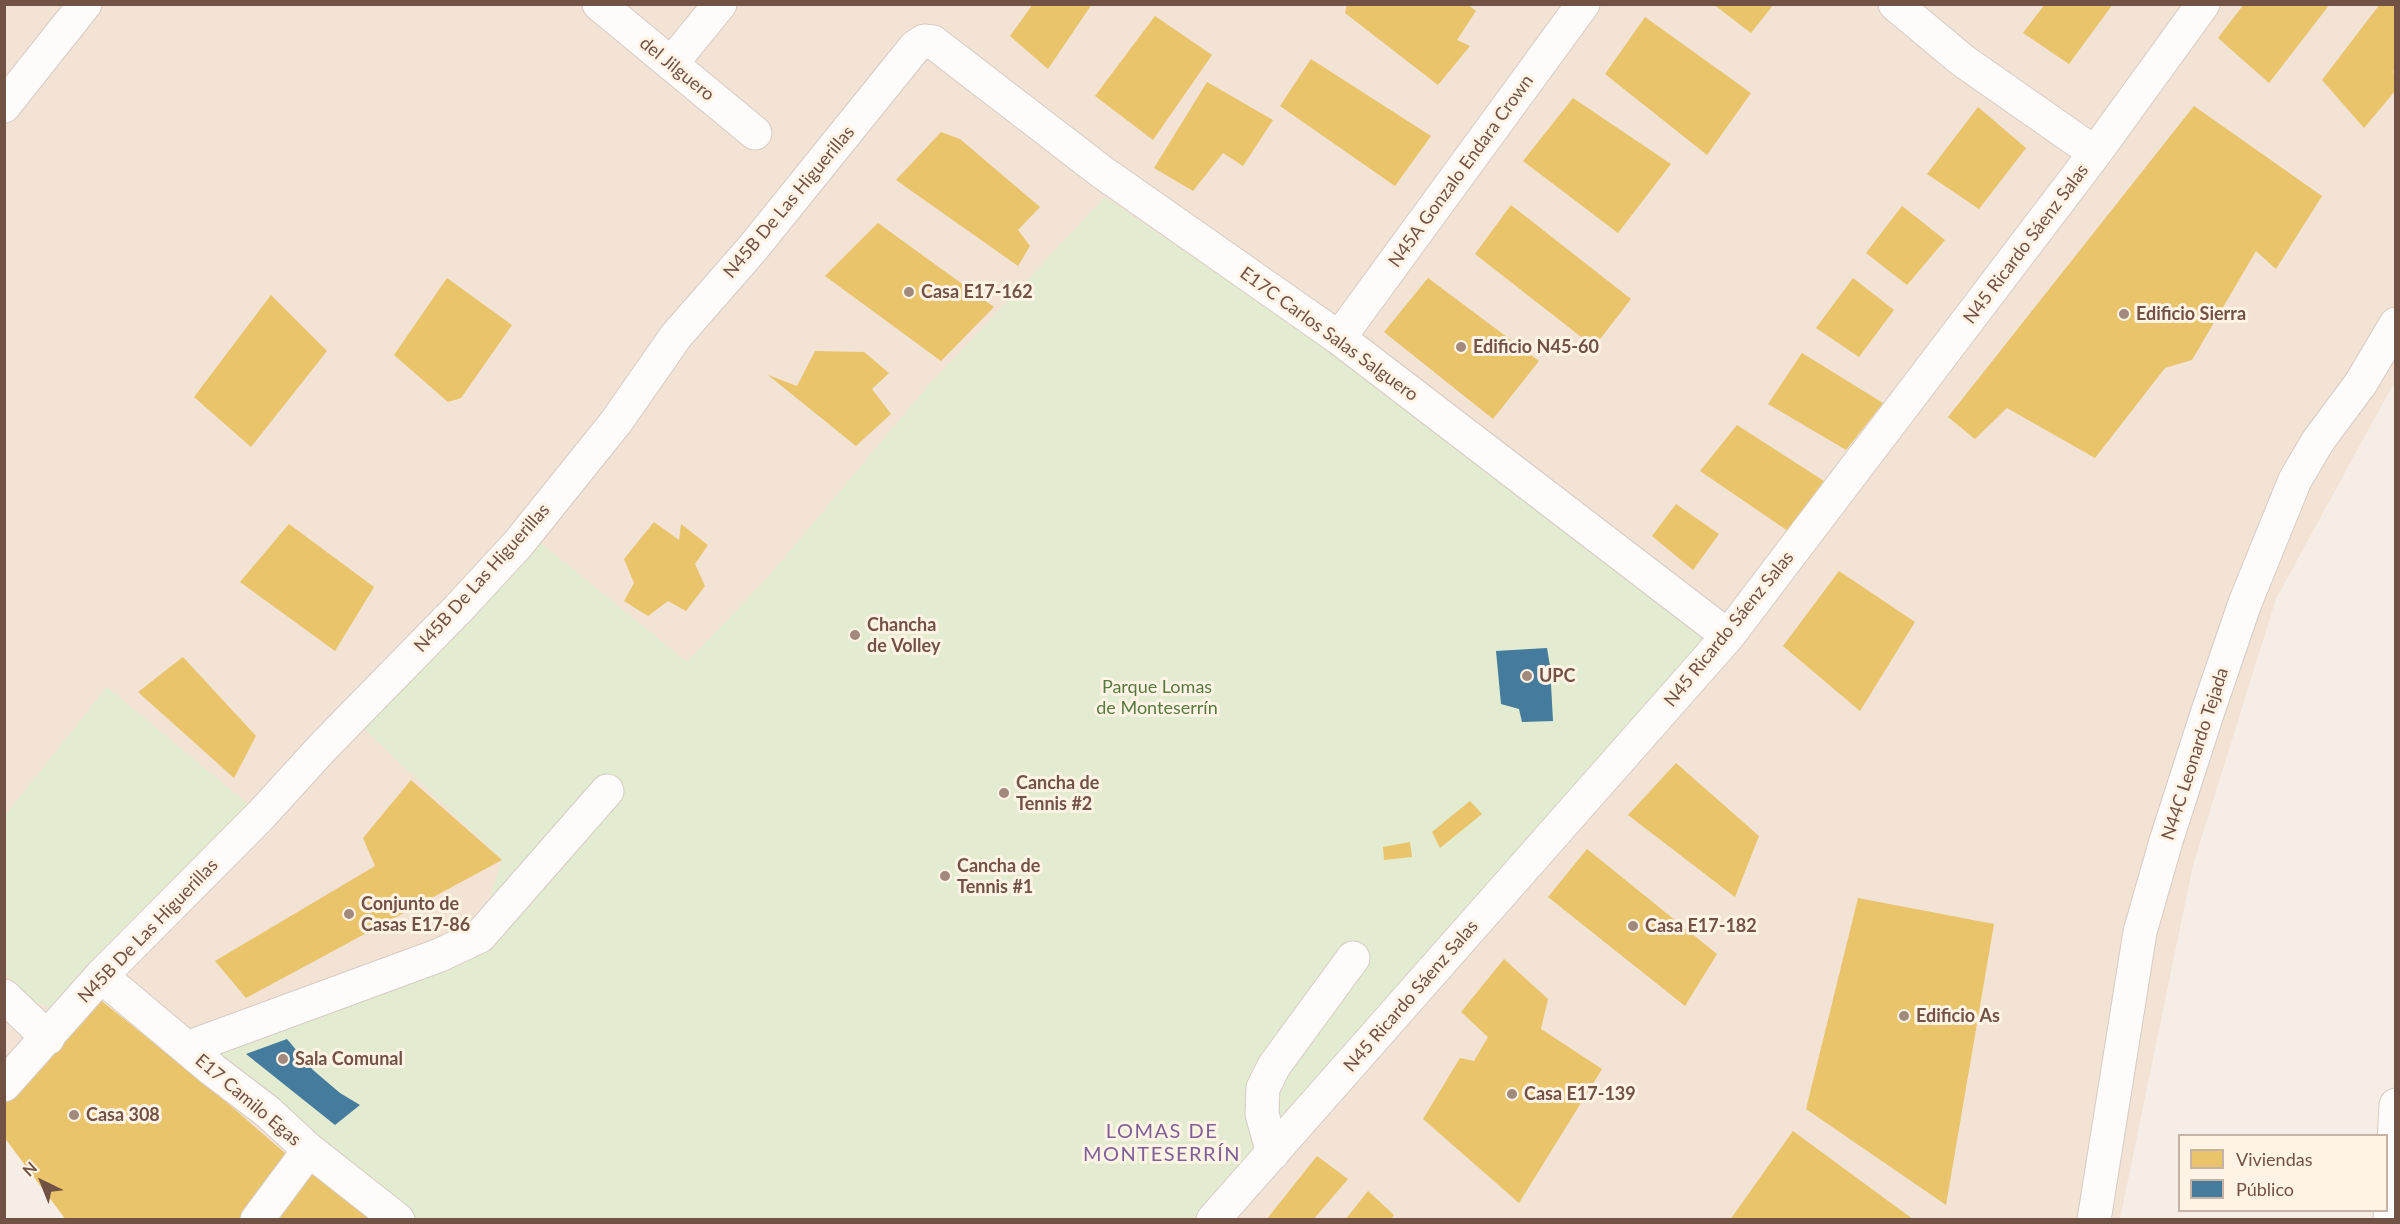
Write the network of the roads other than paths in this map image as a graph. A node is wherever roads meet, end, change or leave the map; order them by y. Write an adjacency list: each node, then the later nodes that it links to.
1 (85, 4): 9 (street)
2 (599, 4): 8 (street, del Jilguero)
3 (720, 4): 8 (street)
4 (1583, 4): 13 (street, N45A Gonzalo Endara Crown)
5 (1895, 4): 11 (street)
6 (2203, 4): 11 (street, N45 Ricardo Sáenz Salas)
7 (924, 41): 13 (street, E17C Carlos Salas Salguero); 17 (street, N45B De Las Higuerillas)
8 (671, 64): 10 (street, del Jilguero)
9 (4, 106)
10 (755, 132)
11 (2095, 153): 14 (street, N45 Ricardo Sáenz Salas)
12 (2396, 324): 28 (street, N44C Leonardo Tejada)
13 (1339, 338): 14 (street, E17C Carlos Salas Salguero)
14 (1728, 636): 24 (street, N45 Ricardo Sáenz Salas)
15 (607, 791): 20 (street)
16 (1353, 958): 24 (street)
17 (101, 976): 19 (street, N45B De Las Higuerillas); 20 (street, E17 Camilo Egas)
18 (4, 996): 19 (street)
19 (48, 1038): 21 (street, N45B De Las Higuerillas)
20 (187, 1048): 23 (street, E17 Camilo Egas)
21 (4, 1085)
22 (2396, 1105): 29 (street)
23 (309, 1150): 25 (street); 26 (street, E17 Camilo Egas)
24 (1273, 1153): 27 (street, N45 Ricardo Sáenz Salas)
25 (257, 1220)
26 (398, 1220)
27 (1213, 1220)
28 (2094, 1220)
29 (2390, 1220)

